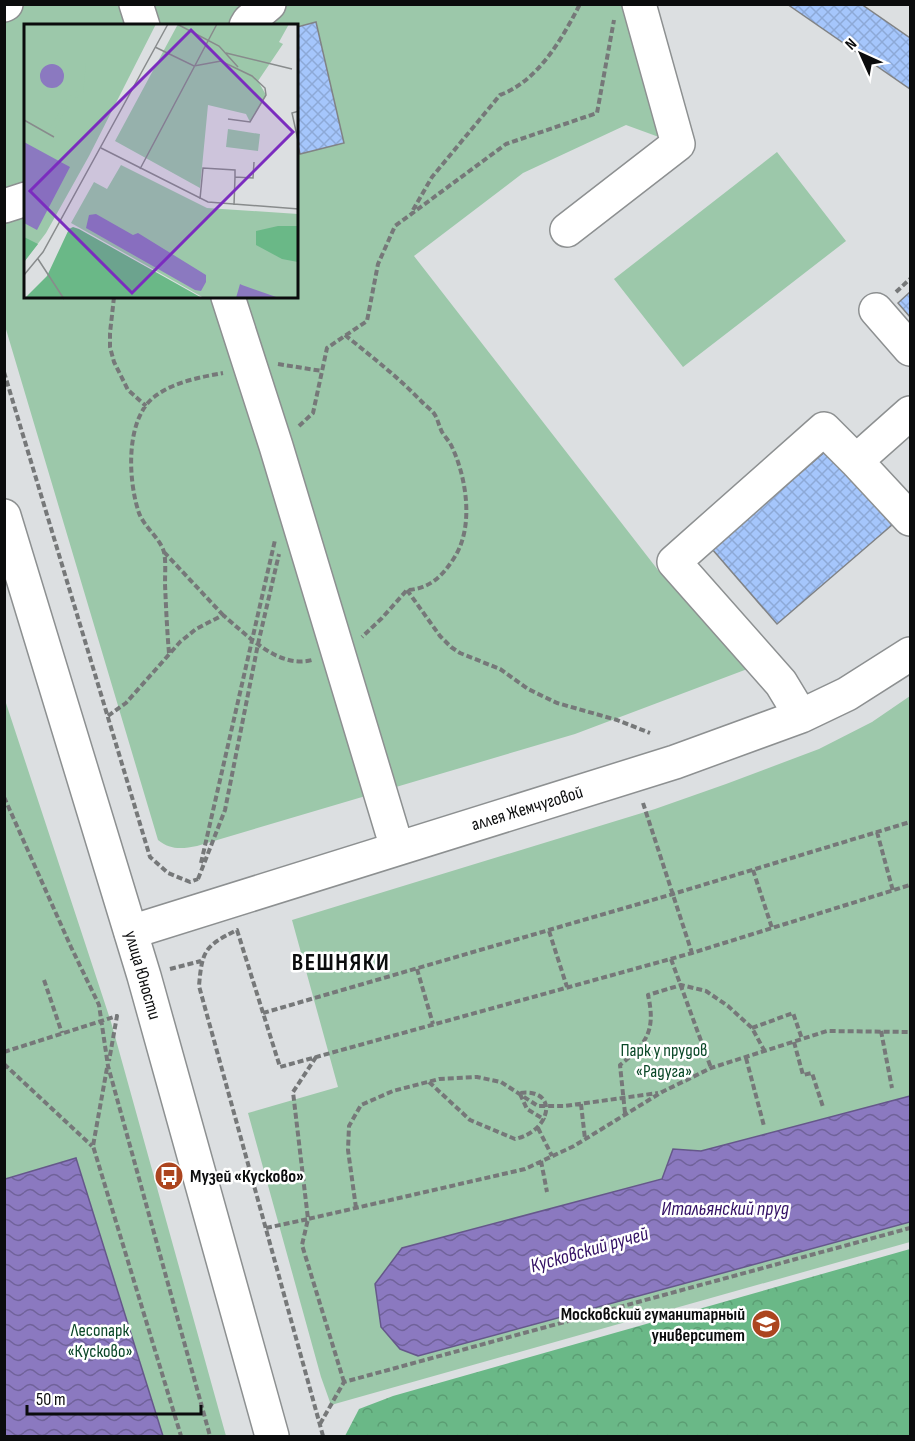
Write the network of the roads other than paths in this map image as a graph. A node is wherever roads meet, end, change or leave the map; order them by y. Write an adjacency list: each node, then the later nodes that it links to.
1 (136, 4): 4 (main road)
2 (269, 4): 5 (main road)
3 (627, 10): 8 (main road)
4 (141, 24)
5 (247, 24)
6 (24, 200): 7 (main road)
7 (4, 206)
8 (567, 230)
9 (228, 298): 18 (main road)
10 (876, 310): 11 (main road)
11 (910, 349)
12 (910, 413): 13 (main road)
13 (856, 461): 15 (main road); 17 (main road)
14 (4, 516): 19 (main road, улица Юности)
15 (910, 519)
16 (910, 654): 17 (main road, аллея Жемчуговой)
17 (801, 716): 18 (main road, аллея Жемчуговой)
18 (397, 848): 19 (main road, аллея Жемчуговой)
19 (131, 932): 20 (main road, улица Юности)
20 (272, 1437)

